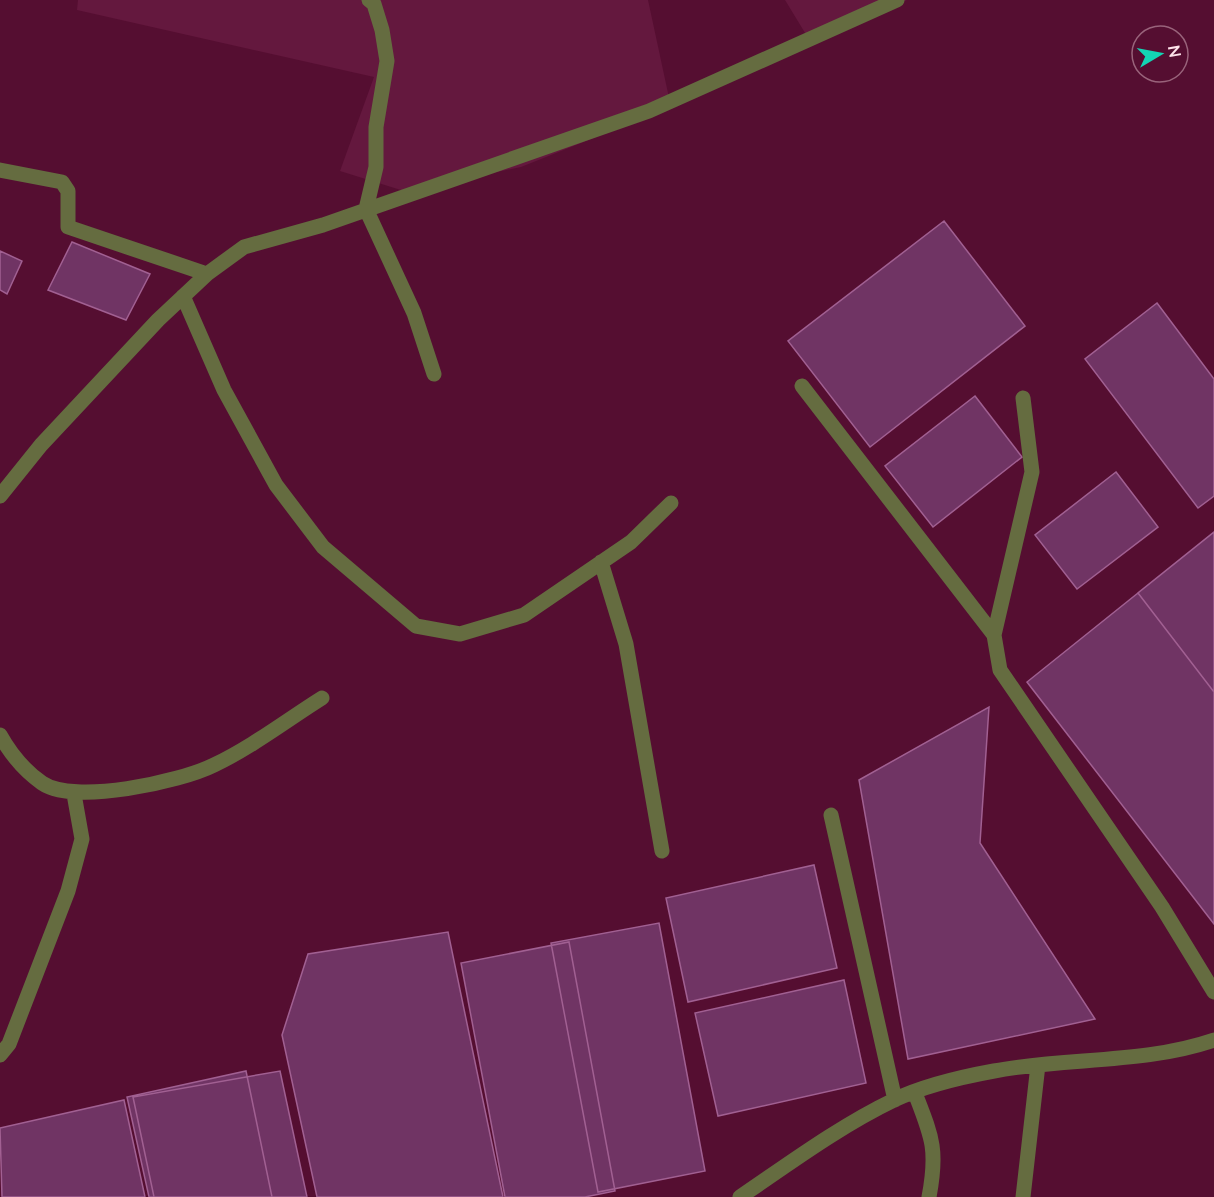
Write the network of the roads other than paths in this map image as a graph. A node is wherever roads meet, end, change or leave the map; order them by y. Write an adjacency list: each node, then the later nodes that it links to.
1 (369, 0): 5 (street)
2 (897, 0): 3 (street)
3 (869, 6): 5 (street)
4 (0, 170): 6 (street)
5 (366, 209): 6 (street); 8 (street)
6 (207, 274): 7 (street)
7 (183, 296): 11 (street); 13 (street)
8 (434, 374)
9 (802, 386): 14 (street)
10 (1023, 398): 14 (street)
11 (0, 496)
12 (671, 503): 13 (street)
13 (602, 562): 19 (street)
14 (994, 635): 20 (street)
15 (322, 698): 17 (street)
16 (0, 735): 17 (street)
17 (74, 794): 22 (street)
18 (831, 815): 25 (street)
19 (662, 851)
20 (1214, 992)
21 (1214, 1040): 23 (street)
22 (0, 1055)
23 (1038, 1065): 24 (street); 28 (street)
24 (915, 1093): 25 (street); 27 (street)
25 (895, 1100): 26 (street)
26 (740, 1197)
27 (929, 1197)
28 (1023, 1197)

